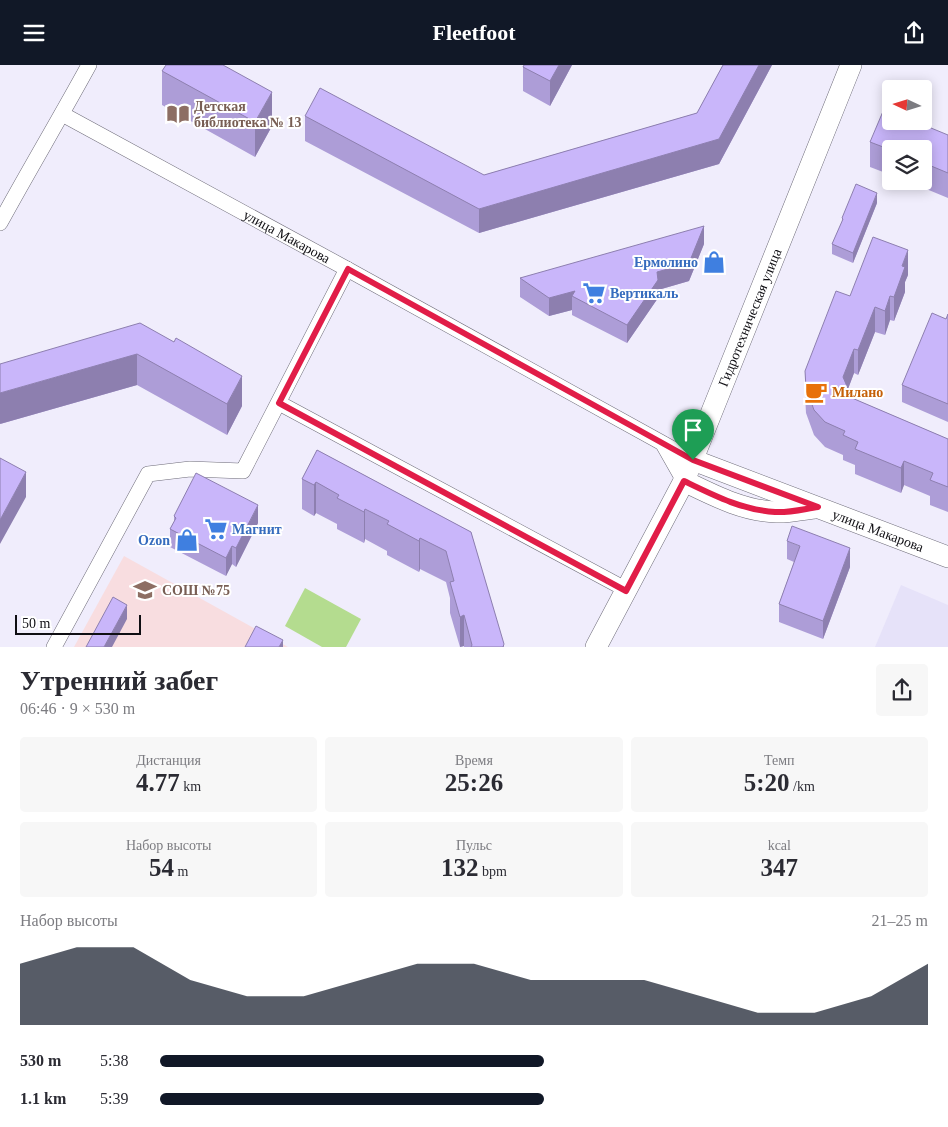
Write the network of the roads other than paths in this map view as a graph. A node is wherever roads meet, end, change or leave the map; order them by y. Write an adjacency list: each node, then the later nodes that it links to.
1 (89, 65): 3 (street)
2 (851, 65): 8 (main road, Гидротехническая улица)
3 (62, 114): 4 (street); 5 (street, улица Макарова)
4 (0, 223)
5 (348, 269): 6 (street); 7 (street, улица Макарова)
6 (279, 403): 12 (street); 13 (street)
7 (662, 443): 8 (street, улица Макарова); 9 (street)
8 (693, 460): 9 (main road, Гидротехническая улица); 10 (main road, улица Макарова)
9 (684, 481): 10 (main road); 12 (main road, Гидротехническая улица)
10 (818, 507): 11 (main road, улица Макарова)
11 (948, 557)
12 (626, 591): 14 (main road, Гидротехническая улица)
13 (54, 647)
14 (596, 647)

